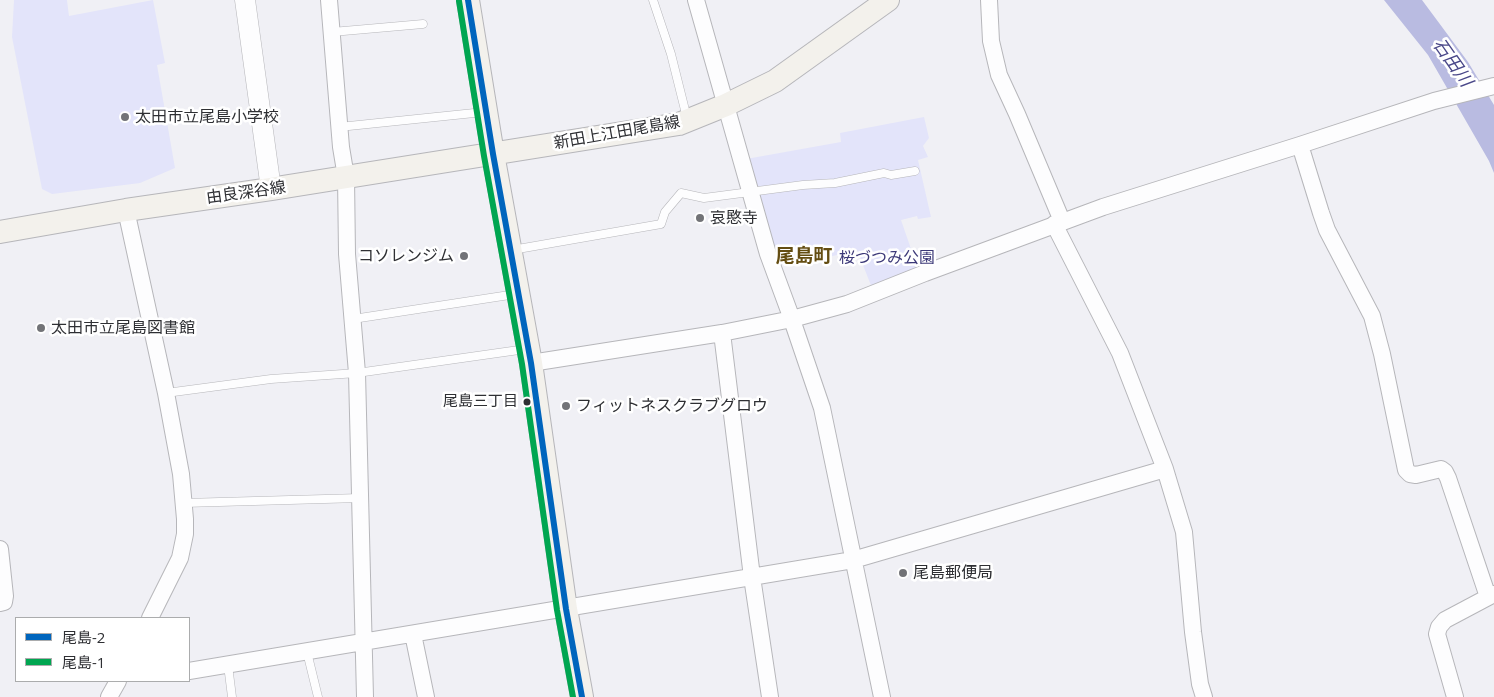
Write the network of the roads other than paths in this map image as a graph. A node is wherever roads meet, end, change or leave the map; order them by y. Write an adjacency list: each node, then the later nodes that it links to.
1 (245, 0): 19 (street)
2 (329, 0): 9 (street)
3 (468, 0): 12 (main road)
4 (653, 0): 13 (lane)
5 (696, 0): 11 (street)
6 (888, 0): 11 (main road, 新田上江田尾島線)
7 (989, 0): 22 (street)
8 (423, 24): 9 (lane)
9 (332, 32): 14 (street)
10 (1494, 86): 15 (street)
11 (726, 105): 13 (main road, 新田上江田尾島線); 20 (street)
12 (486, 112): 14 (lane); 16 (main road)
13 (687, 120): 16 (main road, 新田上江田尾島線)
14 (339, 127): 18 (street)
15 (1300, 145): 22 (street); 38 (street)
16 (493, 154): 18 (main road, 由良深谷線); 24 (main road)
17 (915, 171): 20 (lane)
18 (346, 177): 19 (main road, 由良深谷線); 26 (street)
19 (271, 189): 21 (main road, 由良深谷線)
20 (750, 192): 24 (lane); 27 (street)
21 (126, 210): 23 (main road, 由良深谷線); 31 (street)
22 (1058, 222): 27 (street); 32 (street)
23 (0, 232)
24 (510, 250): 25 (main road)
25 (518, 294): 26 (lane); 29 (main road)
26 (353, 319): 30 (street)
27 (792, 319): 28 (street); 36 (street)
28 (722, 333): 29 (street); 37 (street)
29 (530, 356): 30 (lane); 40 (main road)
30 (357, 373): 31 (lane); 33 (street)
31 (166, 393): 34 (street)
32 (1164, 469): 36 (street); 54 (street)
33 (360, 498): 34 (lane); 43 (street)
34 (184, 503): 41 (street)
35 (0, 549): 39 (street)
36 (853, 560): 37 (street); 53 (street)
37 (752, 578): 40 (street); 52 (street)
38 (1491, 596): 55 (street)
39 (0, 603)
40 (566, 609): 42 (street); 51 (main road)
41 (150, 617)
42 (412, 634): 43 (street); 50 (street)
43 (363, 643): 44 (street); 49 (street)
44 (307, 652): 45 (street); 48 (lane)
45 (228, 665): 46 (street); 47 (lane)
46 (190, 672)
47 (232, 697)
48 (318, 697)
49 (365, 697)
50 (426, 697)
51 (582, 697)
52 (770, 697)
53 (882, 697)
54 (1204, 697)
55 (1455, 697)

